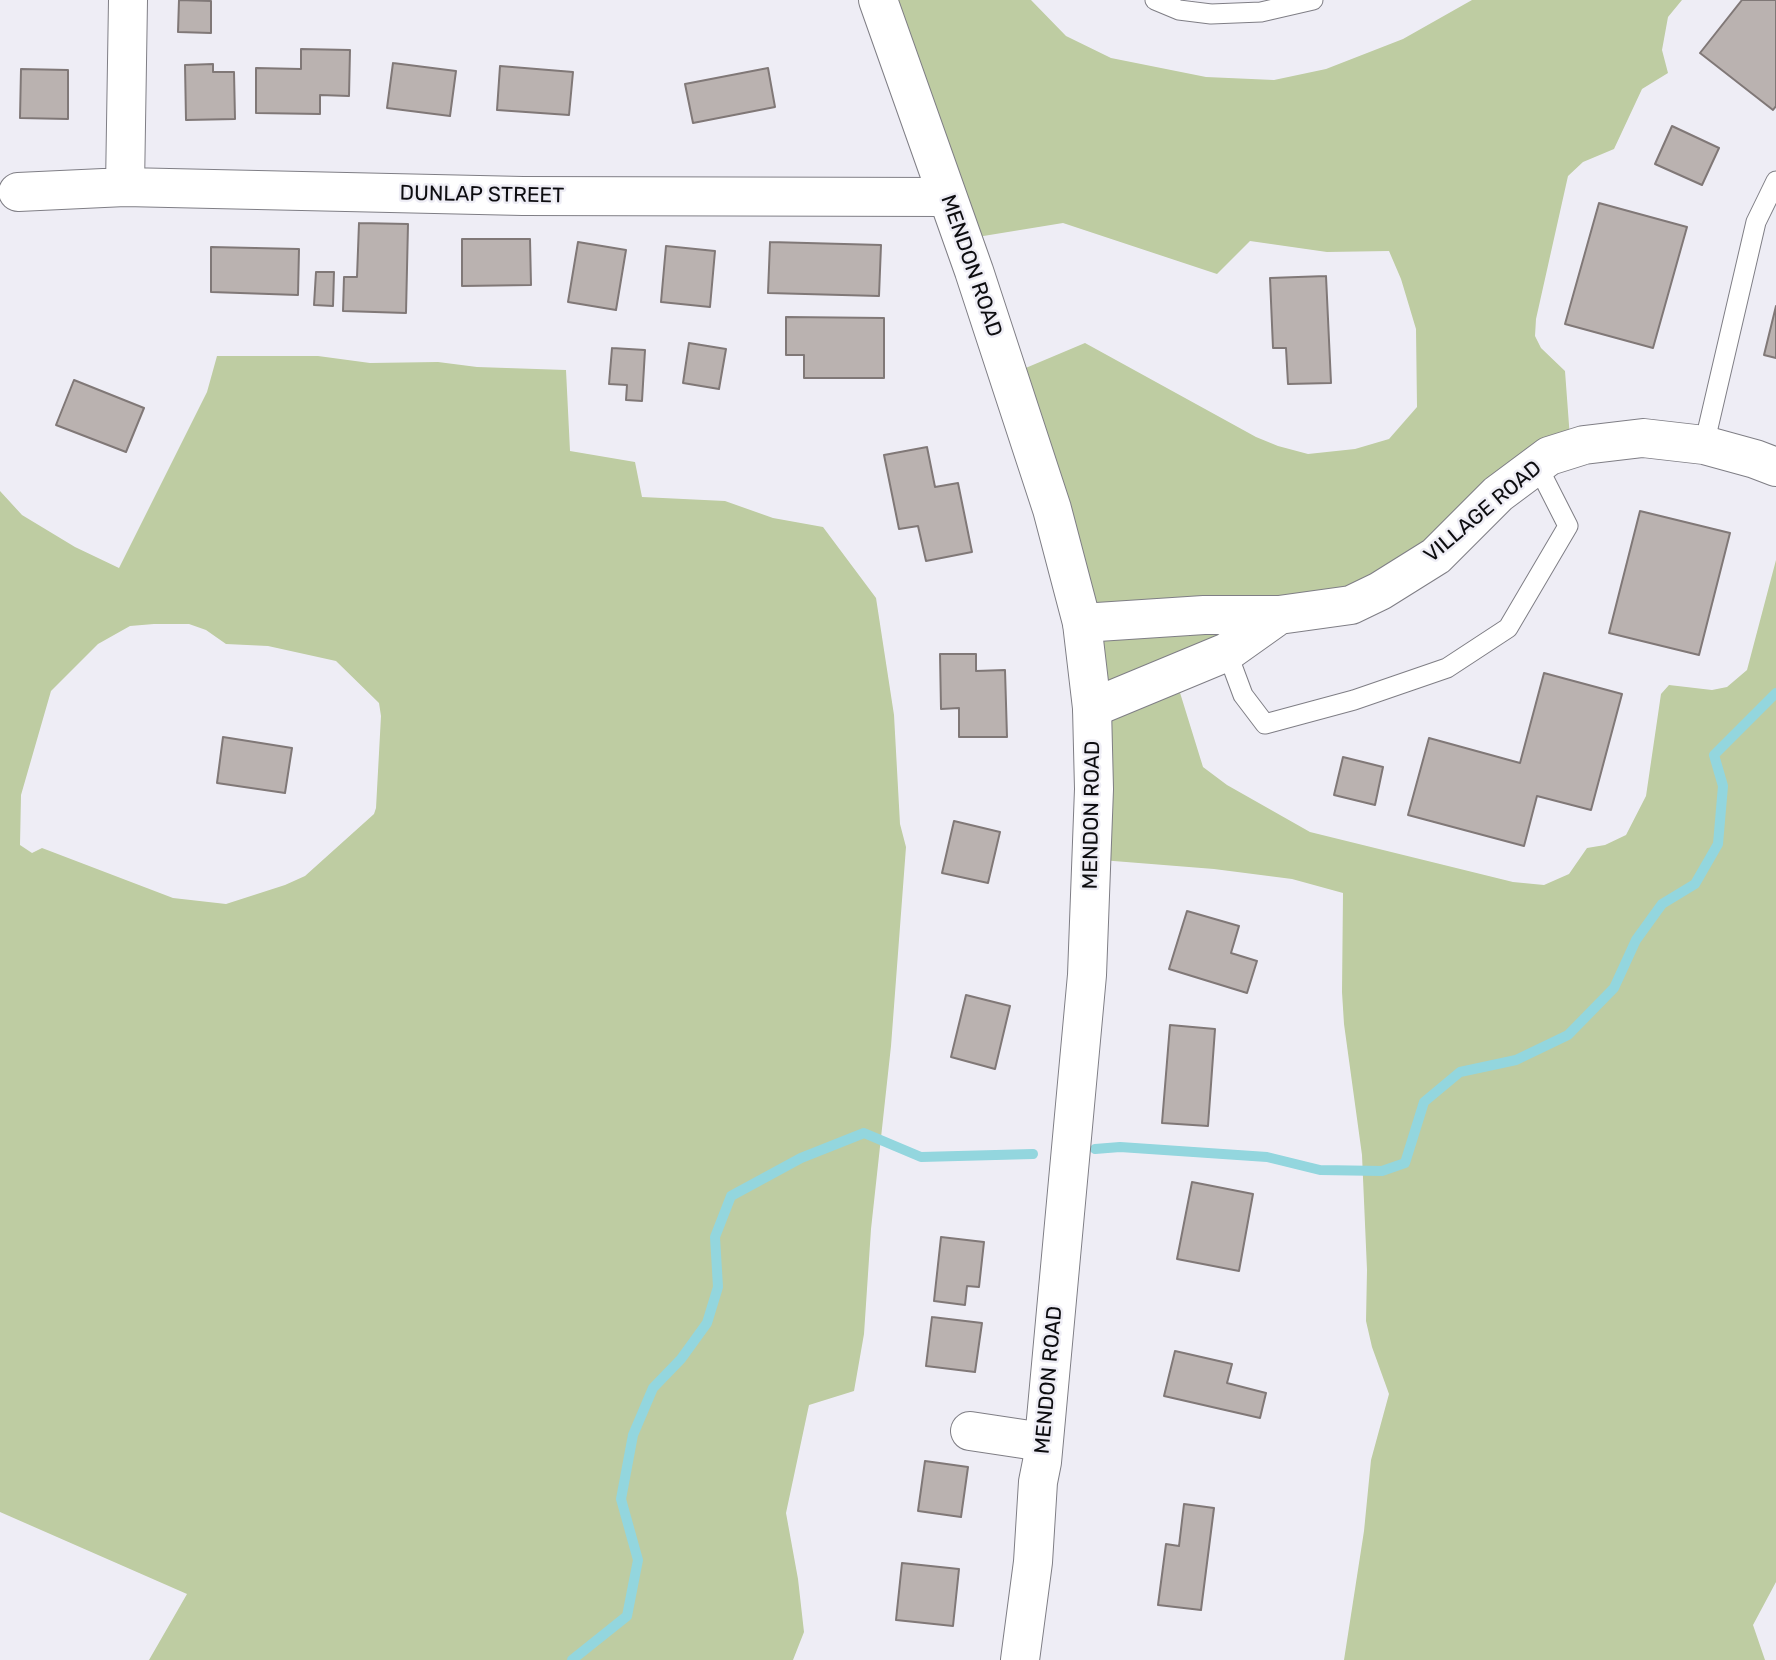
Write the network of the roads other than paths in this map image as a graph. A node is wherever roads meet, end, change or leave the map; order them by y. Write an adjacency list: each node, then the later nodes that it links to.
1 (128, 0): 6 (street)
2 (878, 0): 8 (street, MENDON ROAD)
3 (1155, 0): 4 (lane)
4 (1313, 0)
5 (1776, 181): 9 (lane)
6 (125, 187): 7 (street, DUNLAP STREET); 8 (street, DUNLAP STREET)
7 (18, 192)
8 (947, 197): 13 (street, MENDON ROAD)
9 (1704, 444): 10 (street, VILLAGE ROAD); 11 (street, VILLAGE ROAD)
10 (1537, 465): 12 (street, VILLAGE ROAD); 14 (lane)
11 (1776, 467)
12 (1279, 615): 13 (street, VILLAGE ROAD); 14 (street, VILLAGE ROAD)
13 (1082, 623): 15 (street, MENDON ROAD)
14 (1227, 652): 15 (street, VILLAGE ROAD)
15 (1092, 708): 17 (street, MENDON ROAD)
16 (970, 1431): 17 (street)
17 (1043, 1442): 18 (street, MENDON ROAD)
18 (1020, 1660)

